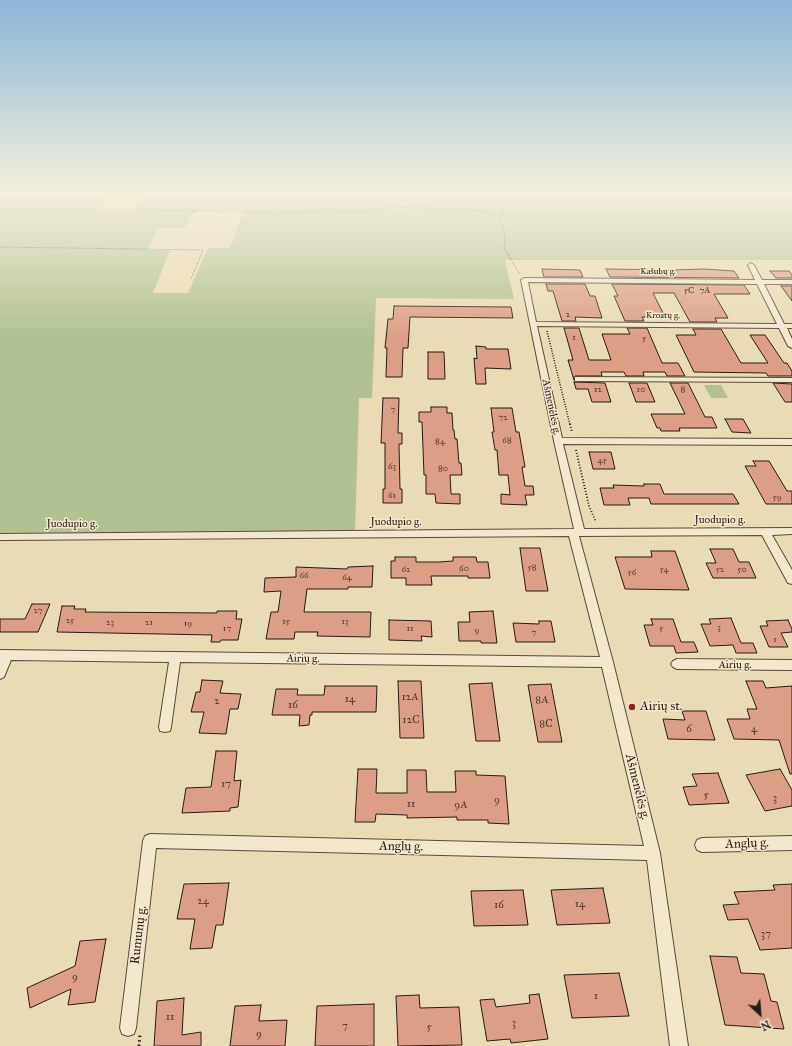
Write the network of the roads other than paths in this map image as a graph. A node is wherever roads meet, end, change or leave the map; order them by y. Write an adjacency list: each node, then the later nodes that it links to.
1 (751, 265): 3 (street)
2 (524, 280): 3 (street, Kašubų g.); 5 (street, Ašmenėlės g.)
3 (760, 281): 4 (street, Kašubų g.); 6 (street)
4 (792, 282)
5 (533, 324): 6 (street, Kroatų g.); 11 (street, Ašmenėlės g.)
6 (782, 326): 7 (street, Kroatų g.); 8 (street)
7 (792, 326)
8 (792, 346)
9 (578, 379): 10 (street)
10 (792, 380)
11 (558, 441): 12 (street); 15 (street, Ašmenėlės g.)
12 (792, 442)
13 (764, 531): 14 (street, Juodupio g.); 15 (street, Juodupio g.); 17 (street)
14 (792, 531)
15 (577, 533): 16 (street, Juodupio g.); 20 (street, Ašmenėlės g.)
16 (0, 537)
17 (792, 580)
18 (3, 655): 19 (street, Airių g.); 23 (street)
19 (175, 658): 20 (street, Airių g.); 24 (street)
20 (607, 662): 28 (street, Ašmenėlės g.)
21 (677, 664): 22 (street, Airių g.)
22 (792, 665)
23 (0, 674)
24 (165, 727)
25 (150, 841): 28 (street, Anglų g.); 29 (street, Rumunų g.)
26 (792, 843): 27 (street, Anglų g.)
27 (702, 845)
28 (653, 853): 30 (street, Ašmenėlės g.)
29 (128, 1028)
30 (679, 1046)

